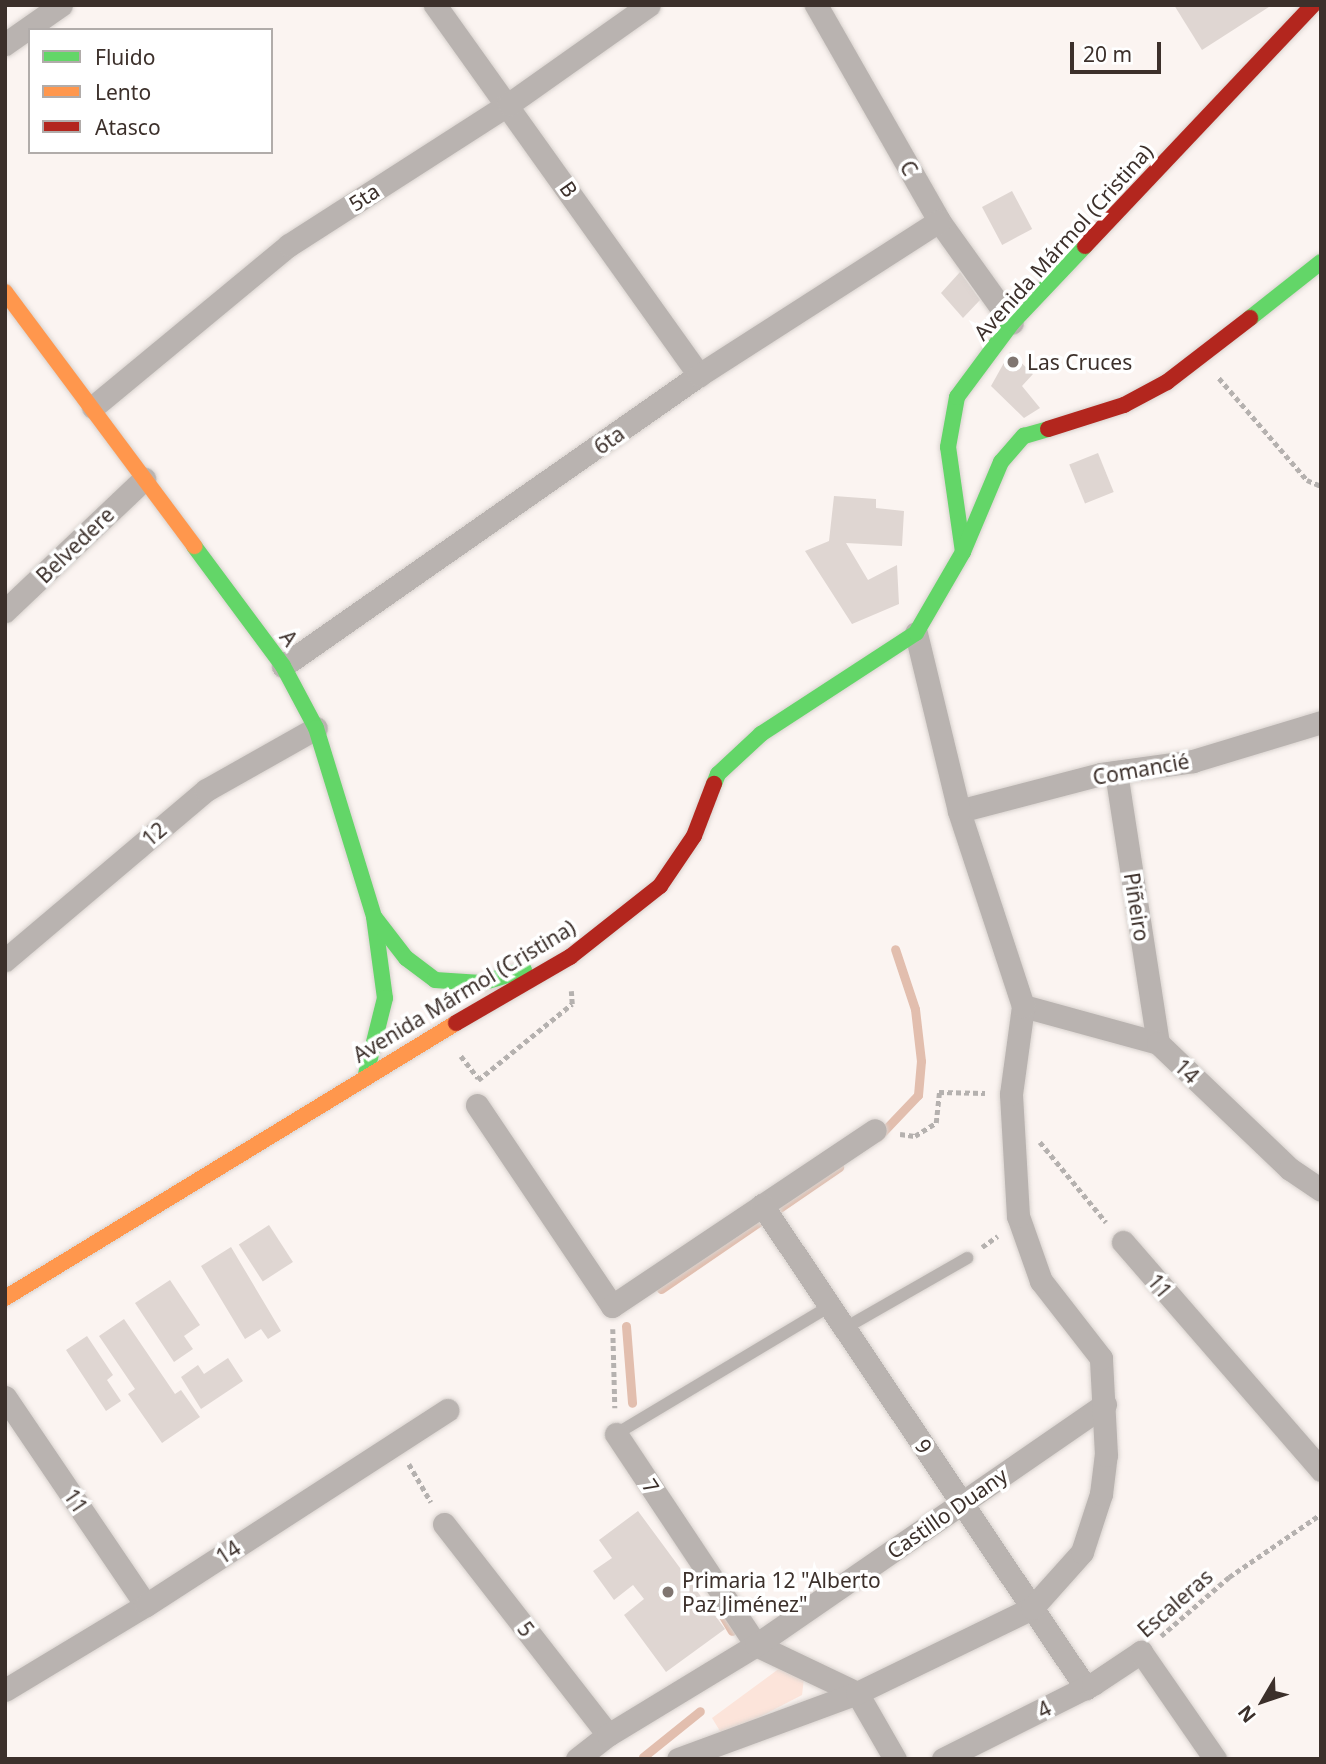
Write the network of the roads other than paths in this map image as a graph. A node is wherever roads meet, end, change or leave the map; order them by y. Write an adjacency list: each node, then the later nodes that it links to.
1 (61, 5): 6 (street)
2 (435, 5): 7 (street, B)
3 (649, 5): 7 (street, 5ta)
4 (816, 5): 8 (street, C)
5 (1313, 5): 11 (main road, Avenida Mármol (Cristina))
6 (5, 44)
7 (509, 104): 12 (street, B); 13 (street, 5ta)
8 (939, 221): 11 (street, C); 12 (street, 6ta)
9 (1321, 262): 15 (main road)
10 (5, 292): 13 (main road, A)
11 (1012, 323): 15 (main road, Avenida Mármol (Cristina))
12 (699, 375): 18 (street, 6ta)
13 (93, 407): 14 (main road, A)
14 (144, 479): 16 (street, Belvedere); 18 (main road, A)
15 (962, 552): 17 (main road)
16 (5, 611)
17 (916, 633): 22 (street); 24 (main road, Avenida Mármol (Cristina))
18 (283, 666): 20 (main road, A)
19 (1321, 722): 21 (street, Comancié)
20 (316, 729): 23 (main road, A); 25 (street, 12)
21 (1116, 772): 22 (street, Comancié); 27 (street, Piñeiro)
22 (959, 811): 26 (street)
23 (374, 917): 24 (main road); 28 (main road, A)
24 (570, 957): 28 (main road, Avenida Mármol (Cristina))
25 (5, 960)
26 (1023, 1006): 27 (street, 14); 39 (street)
27 (1158, 1043): 31 (street, 14)
28 (366, 1074): 35 (main road, Avenida Mármol (Cristina))
29 (477, 1105): 32 (street)
30 (875, 1130): 32 (street)
31 (1321, 1190)
32 (762, 1205): 36 (street, 9)
33 (1123, 1242): 42 (street, 11)
34 (967, 1258): 37 (lane)
35 (5, 1298)
36 (830, 1306): 37 (street, 9); 41 (lane)
37 (845, 1328): 43 (street, 9)
38 (5, 1397): 45 (street, 11)
39 (1105, 1404): 43 (street, Castillo Duany); 46 (street)
40 (448, 1410): 45 (street, 14)
41 (616, 1434): 47 (street, 7)
42 (1321, 1470)
43 (962, 1502): 46 (street, 9); 47 (street, Castillo Duany)
44 (444, 1524): 51 (street, 5)
45 (146, 1605): 49 (street, 14)
46 (1032, 1608): 48 (street, 9); 50 (street)
47 (756, 1645): 50 (street); 51 (street, Castillo Duany)
48 (1086, 1688): 55 (street, 4); 56 (street, 4)
49 (5, 1690)
50 (858, 1693): 53 (street); 54 (street)
51 (608, 1735): 52 (street, Castillo Duany)
52 (577, 1759)
53 (678, 1759)
54 (895, 1759)
55 (943, 1759)
56 (1216, 1759)

